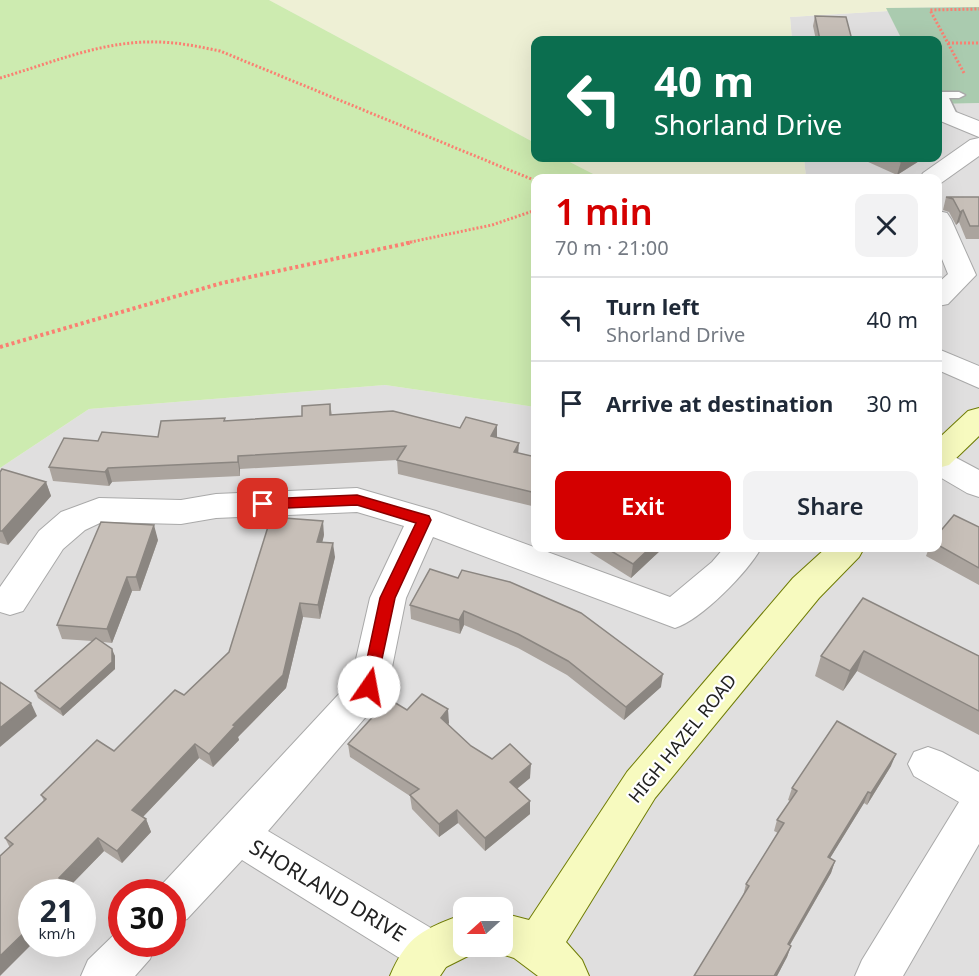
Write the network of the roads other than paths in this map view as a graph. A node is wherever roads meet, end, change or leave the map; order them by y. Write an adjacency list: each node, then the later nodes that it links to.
1 (959, 95): 2 (lane)
2 (945, 115): 3 (street)
3 (979, 130)
4 (979, 145): 5 (street)
5 (938, 174)
6 (942, 228): 7 (street)
7 (942, 294)
8 (942, 360): 9 (street)
9 (979, 378)
10 (979, 418): 11 (main road)
11 (942, 453)
12 (942, 464): 13 (street)
13 (979, 485)
14 (424, 520): 15 (street); 17 (street); 21 (street, SHORLAND DRIVE)
15 (741, 552)
16 (843, 552): 23 (main road, HIGH HAZEL ROAD)
17 (10, 601)
18 (928, 764): 19 (street)
19 (979, 793)
20 (979, 806): 27 (street)
21 (238, 835): 22 (street); 24 (street, SHORLAND DRIVE)
22 (186, 889)
23 (535, 952)
24 (435, 954)
25 (122, 957): 26 (street)
26 (104, 976)
27 (878, 976)

